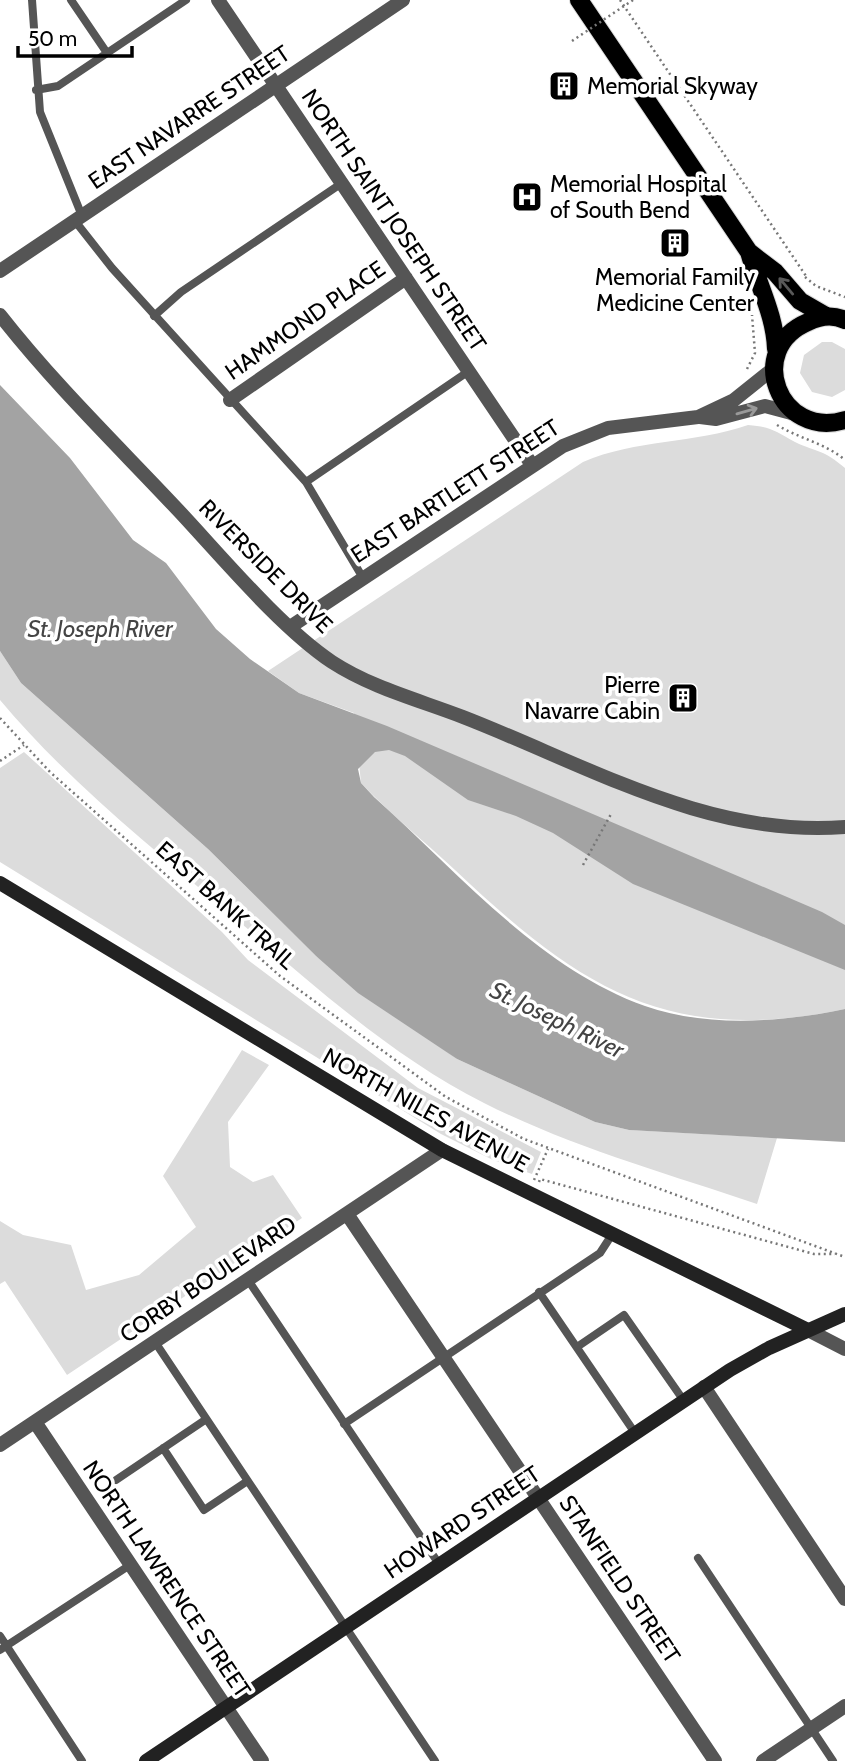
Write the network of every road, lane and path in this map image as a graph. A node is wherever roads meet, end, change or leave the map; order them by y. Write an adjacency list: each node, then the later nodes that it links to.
1 (32, 0): 12 (lane)
2 (71, 0): 10 (lane)
3 (186, 0): 10 (lane)
4 (218, 0): 11 (street, NORTH SAINT JOSEPH STREET)
5 (402, 0): 11 (street, EAST NAVARRE STREET)
6 (579, 0): 15 (main road)
7 (620, 0): 17 (path)
8 (633, 0): 9 (path, bridge)
9 (572, 41)
10 (107, 53): 12 (lane)
11 (276, 85): 13 (street, NORTH SAINT JOSEPH STREET); 14 (street, EAST NAVARRE STREET)
12 (36, 90): 14 (lane)
13 (342, 183): 18 (street, NORTH SAINT JOSEPH STREET); 23 (lane)
14 (78, 218): 16 (street, EAST NAVARRE STREET); 23 (lane)
15 (749, 252): 24 (main road, one-way to 15); 26 (main road)
16 (0, 271)
17 (806, 276): 19 (path); 20 (path)
18 (406, 278): 28 (street, NORTH SAINT JOSEPH STREET); 30 (street, HAMMOND PLACE)
19 (799, 282)
20 (845, 297)
21 (751, 310): 29 (path)
22 (0, 315): 41 (street, RIVERSIDE DRIVE)
23 (154, 316): 30 (lane)
24 (826, 316): 25 (main road); 26 (main road)
25 (845, 320)
26 (776, 349): 27 (main road)
27 (774, 368): 31 (main road); 32 (street, EAST BARTLETT STREET)
28 (468, 371): 38 (street, NORTH SAINT JOSEPH STREET); 39 (lane)
29 (745, 372)
30 (230, 400): 39 (lane)
31 (796, 414): 32 (street, EAST BARTLETT STREET, one-way to 31); 35 (main road)
32 (698, 417): 38 (street, EAST BARTLETT STREET)
33 (845, 420): 35 (main road)
34 (770, 421): 37 (path)
35 (825, 424): 36 (main road)
36 (845, 433)
37 (845, 460)
38 (532, 465): 40 (street, EAST BARTLETT STREET)
39 (306, 482): 40 (lane)
40 (363, 578): 41 (street, EAST BARTLETT STREET)
41 (290, 627): 46 (street, RIVERSIDE DRIVE)
42 (0, 718): 43 (path, EAST BANK TRAIL)
43 (24, 745): 44 (path); 49 (path, EAST BANK TRAIL)
44 (0, 761)
45 (611, 814): 47 (path)
46 (845, 827)
47 (583, 865)
48 (0, 883): 50 (street, NORTH NILES AVENUE)
49 (548, 1149): 51 (path); 55 (path, EAST BANK TRAIL)
50 (442, 1150): 53 (street, CORBY BOULEVARD); 54 (street, NORTH NILES AVENUE)
51 (534, 1180)
52 (539, 1182): 55 (path)
53 (347, 1214): 57 (street, CORBY BOULEVARD); 64 (street, STANFIELD STREET)
54 (613, 1233): 58 (lane); 60 (street, NORTH NILES AVENUE)
55 (838, 1254): 56 (path, EAST BANK TRAIL)
56 (845, 1257)
57 (248, 1280): 61 (street, CORBY BOULEVARD); 69 (lane)
58 (540, 1292): 62 (lane); 64 (lane)
59 (845, 1314): 60 (street, HOWARD STREET)
60 (808, 1330): 63 (street, NORTH NILES AVENUE); 65 (street, HOWARD STREET)
61 (155, 1342): 67 (lane); 68 (street, CORBY BOULEVARD)
62 (577, 1347): 66 (lane); 70 (lane)
63 (845, 1349)
64 (441, 1357): 69 (lane); 75 (street, STANFIELD STREET)
65 (704, 1387): 66 (street, HOWARD STREET); 79 (street)
66 (684, 1401): 70 (street, HOWARD STREET)
67 (205, 1420): 72 (lane); 74 (lane)
68 (35, 1422): 71 (street, CORBY BOULEVARD); 78 (street, NORTH LAWRENCE STREET)
69 (344, 1424): 77 (lane)
70 (635, 1433): 75 (street, HOWARD STREET)
71 (1, 1443)
72 (163, 1448): 73 (lane); 74 (lane)
73 (116, 1480)
74 (246, 1482): 80 (lane)
75 (538, 1499): 77 (street, HOWARD STREET); 90 (street, STANFIELD STREET)
76 (698, 1558): 85 (lane)
77 (439, 1564): 80 (street, HOWARD STREET)
78 (130, 1565): 82 (lane); 84 (street, NORTH LAWRENCE STREET)
79 (845, 1599)
80 (344, 1627): 84 (street, HOWARD STREET); 89 (lane)
81 (0, 1636): 82 (lane)
82 (3, 1648): 86 (lane)
83 (845, 1706): 85 (street)
84 (226, 1708): 87 (street, HOWARD STREET); 88 (street, NORTH LAWRENCE STREET)
85 (811, 1728): 91 (street); 92 (lane)
86 (82, 1761)
87 (146, 1761)
88 (262, 1761)
89 (435, 1761)
90 (715, 1761)
91 (762, 1761)
92 (833, 1761)

